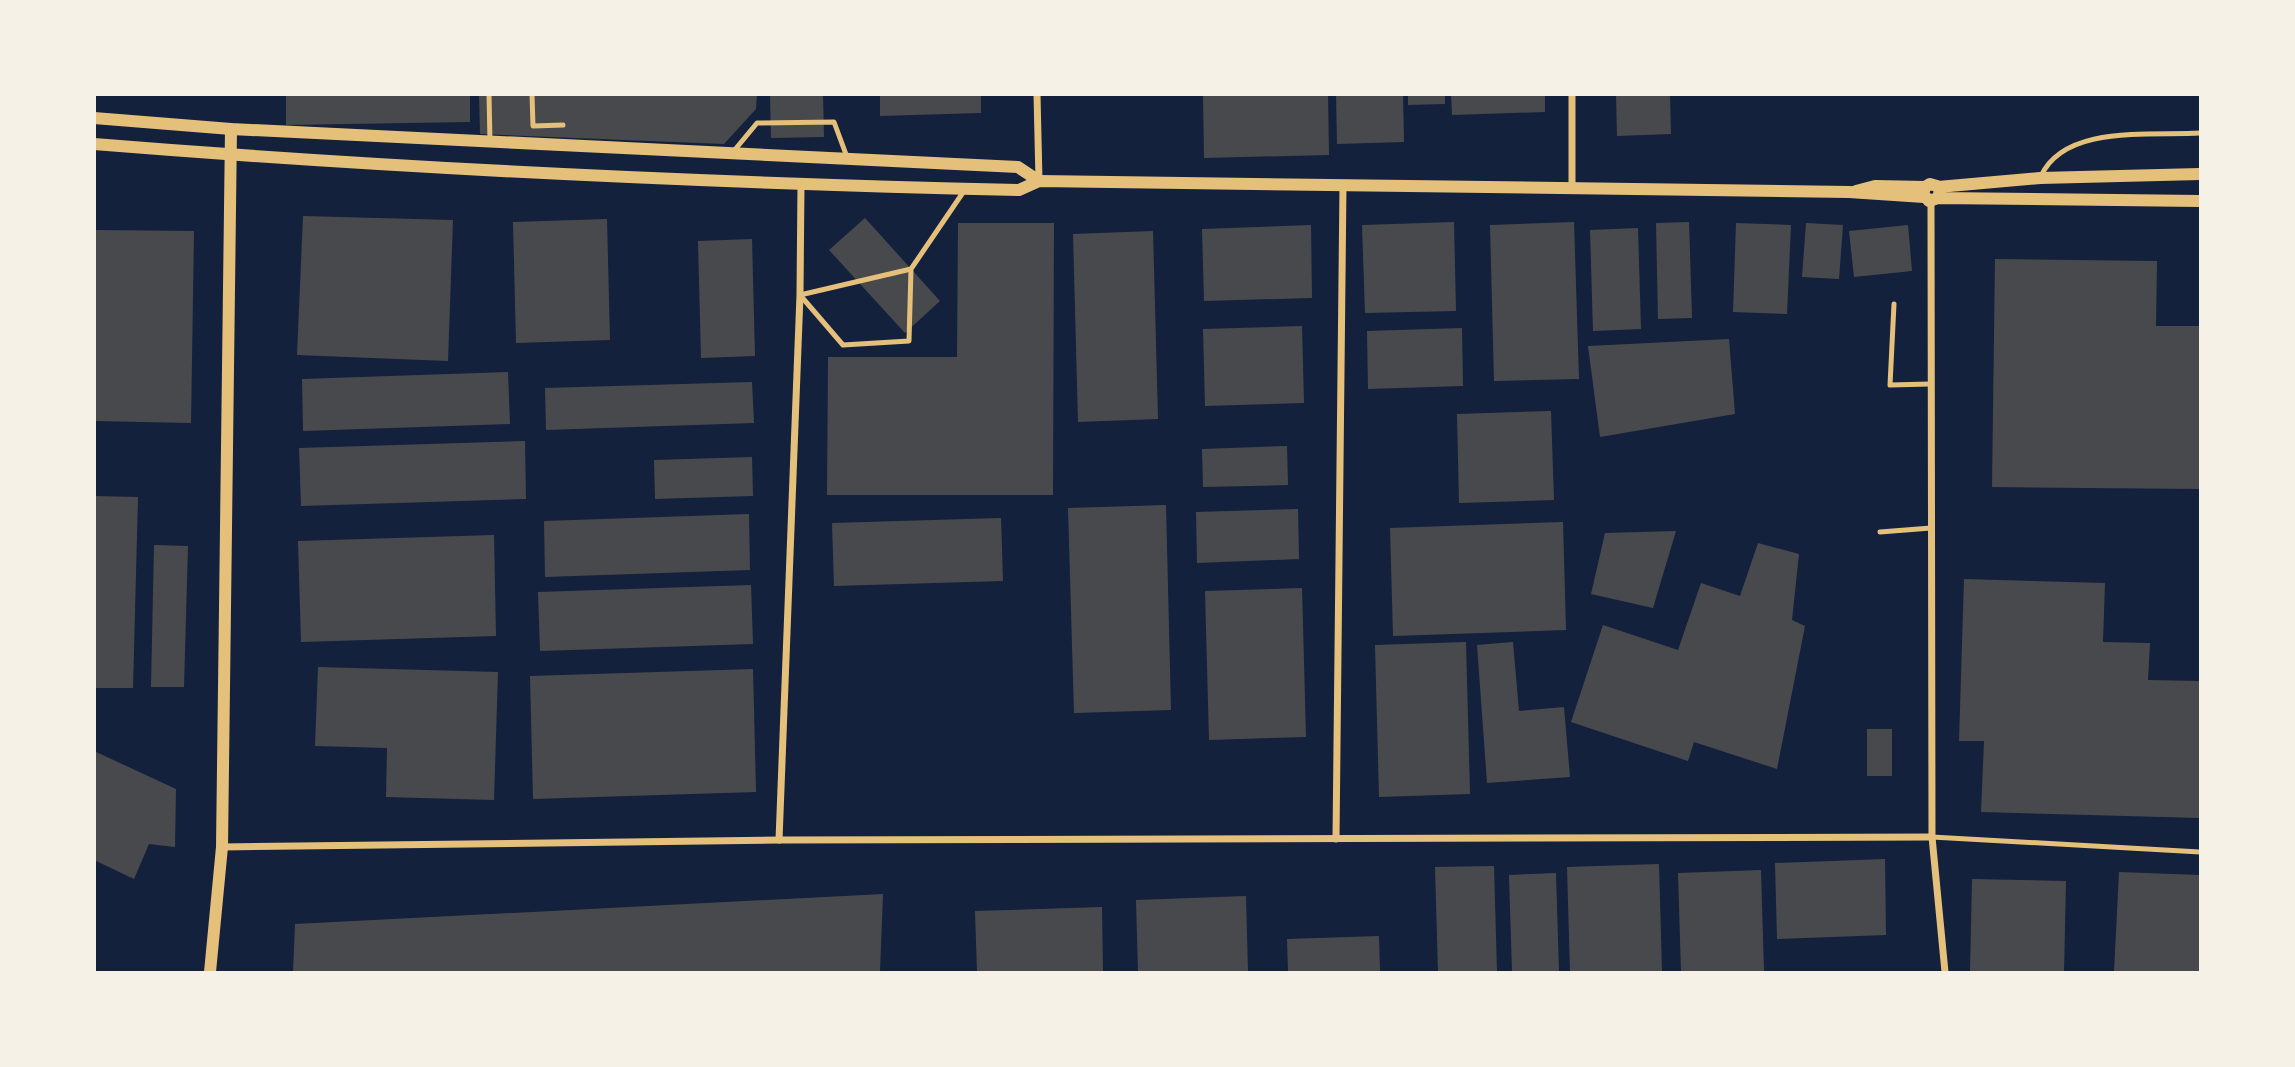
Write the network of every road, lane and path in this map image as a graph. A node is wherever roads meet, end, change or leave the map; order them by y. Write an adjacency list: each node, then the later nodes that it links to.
1 (489, 94): 9 (lane)
2 (532, 94): 6 (lane)
3 (1037, 94): 16 (street)
4 (1572, 94): 20 (street)
5 (94, 118): 7 (street)
6 (563, 125)
7 (231, 129): 9 (street); 12 (street)
8 (2200, 133): 15 (lane)
9 (490, 142): 11 (street)
10 (94, 144): 12 (street)
11 (732, 154): 13 (street); 13 (lane)
12 (229, 155): 17 (street); 32 (street)
13 (848, 160): 16 (street)
14 (2200, 174): 15 (street)
15 (2040, 178): 21 (street)
16 (1039, 181): 18 (street); 19 (street)
17 (801, 184): 19 (street); 24 (street)
18 (1343, 186): 20 (street); 30 (street)
19 (966, 188): 23 (lane)
20 (1572, 189): 21 (street)
21 (1931, 194): 22 (street); 26 (street)
22 (2200, 201)
23 (911, 269): 24 (lane); 24 (lane)
24 (800, 295): 31 (street)
25 (1894, 304): 26 (lane)
26 (1930, 384): 27 (street)
27 (1931, 528): 28 (lane); 29 (street)
28 (1880, 532)
29 (1932, 837): 30 (street); 33 (lane); 35 (street)
30 (1336, 839): 31 (street)
31 (779, 840): 32 (street)
32 (222, 847): 34 (street)
33 (2200, 852)
34 (210, 972)
35 (1945, 972)

